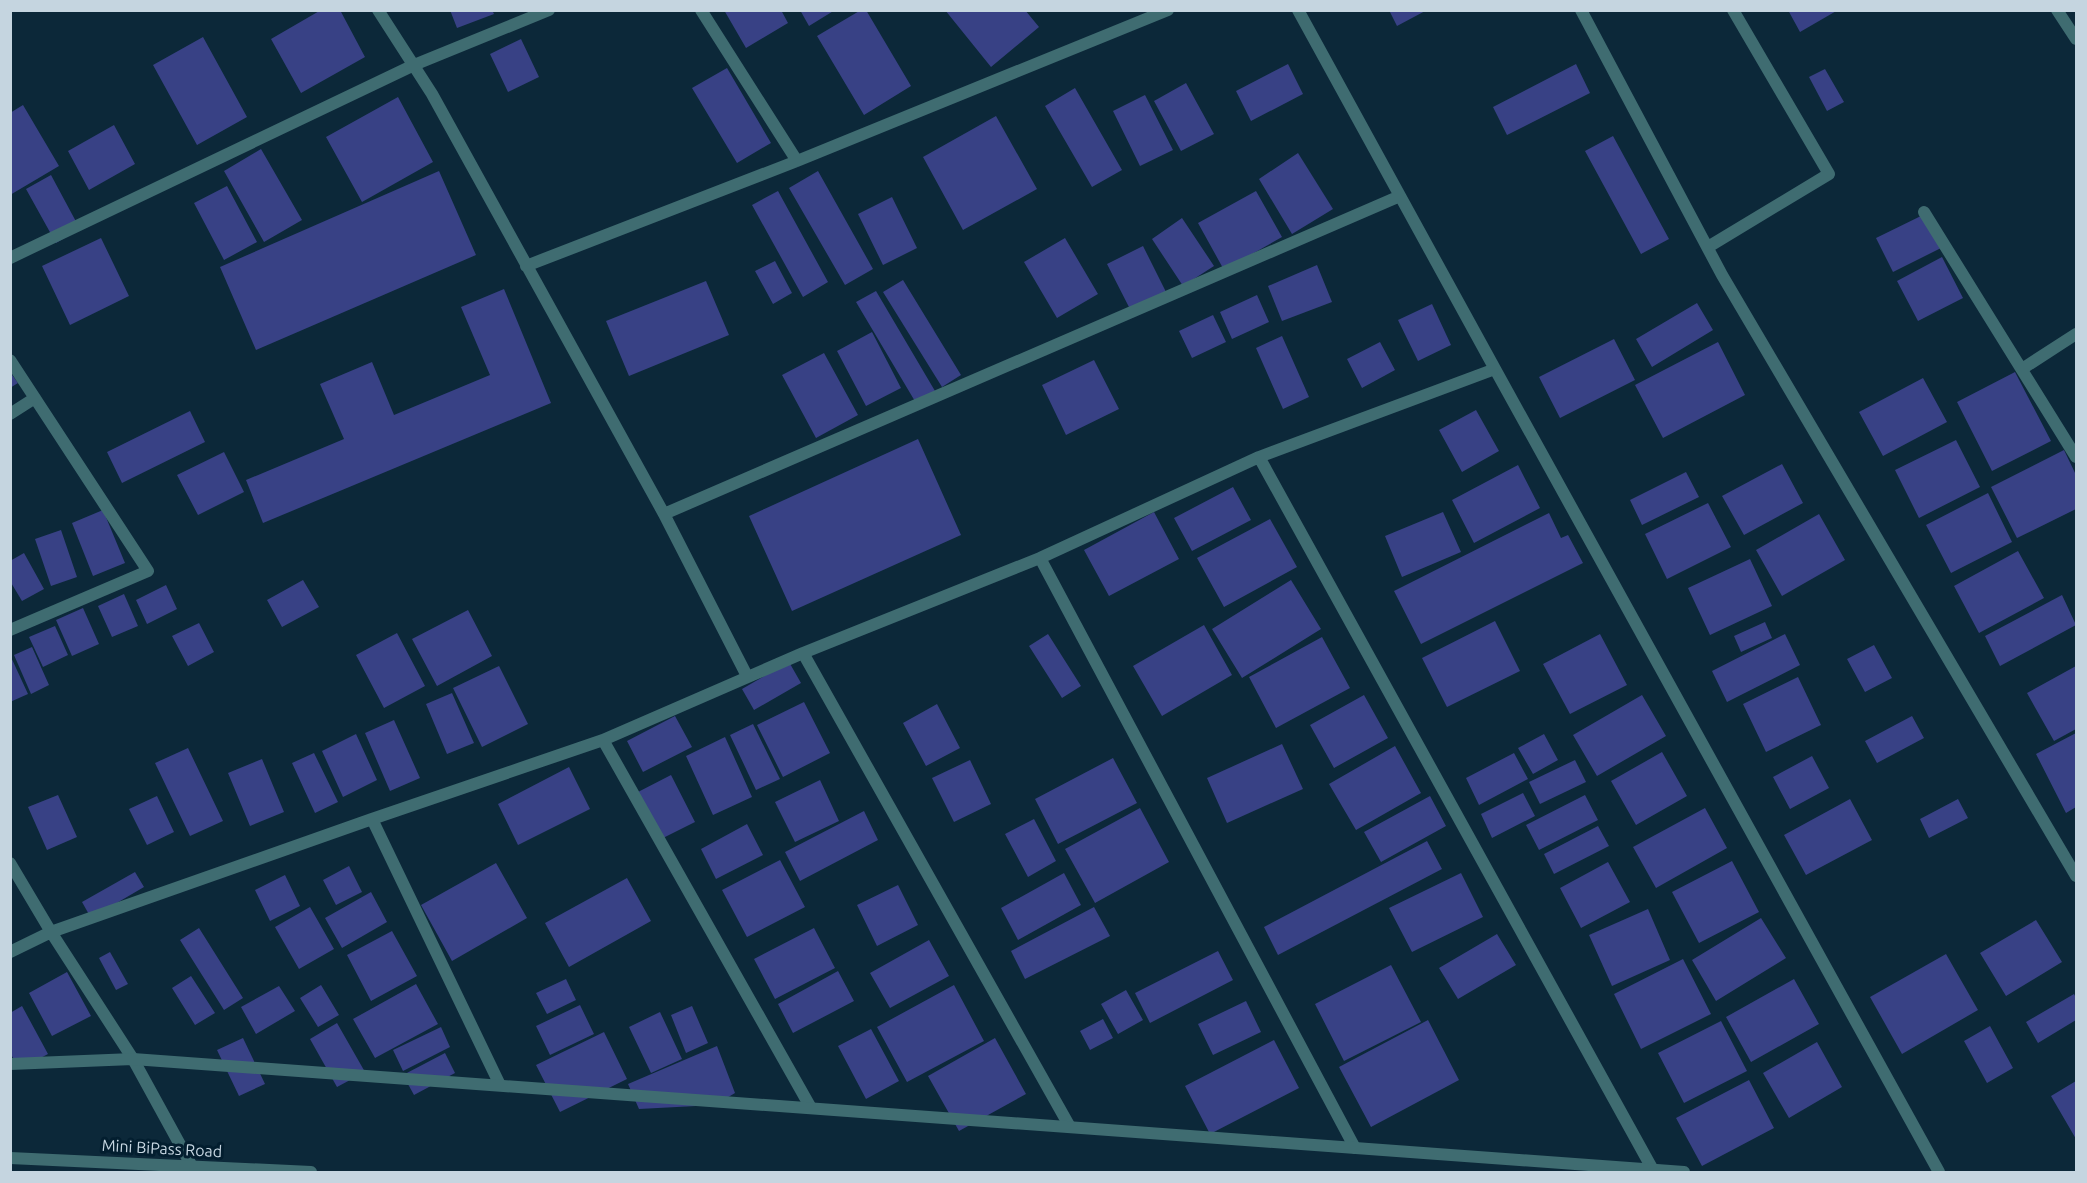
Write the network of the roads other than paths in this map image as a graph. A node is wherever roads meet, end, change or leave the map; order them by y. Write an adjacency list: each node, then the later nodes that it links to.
1 (378, 10): 10 (street)
2 (549, 10): 10 (street)
3 (700, 10): 11 (street)
4 (1168, 10): 11 (street)
5 (1298, 10): 12 (street)
6 (1581, 10): 14 (street)
7 (1733, 10): 14 (street)
8 (2057, 10): 9 (street)
9 (2076, 39)
10 (414, 65): 15 (street); 16 (street)
11 (797, 161): 16 (street)
12 (1400, 196): 19 (street); 25 (street)
13 (1924, 212): 20 (street)
14 (1708, 247): 33 (street)
15 (10, 258)
16 (526, 266): 25 (street)
17 (2076, 334): 20 (street)
18 (10, 360): 21 (street)
19 (1495, 369): 23 (street); 48 (street)
20 (2022, 369): 24 (street)
21 (35, 398): 22 (street); 27 (street)
22 (10, 414)
23 (1259, 457): 26 (street); 45 (street)
24 (2076, 457)
25 (664, 514): 29 (street)
26 (1040, 558): 28 (street); 41 (street)
27 (10, 630)
28 (803, 653): 29 (street); 40 (street)
29 (747, 676): 30 (street)
30 (603, 740): 31 (street); 39 (street)
31 (372, 819): 34 (street); 38 (street)
32 (10, 863): 34 (street)
33 (2076, 876)
34 (51, 932): 35 (street); 36 (street)
35 (10, 952)
36 (133, 1059): 37 (street); 38 (street); 43 (street)
37 (10, 1064)
38 (500, 1085): 39 (street)
39 (811, 1108): 40 (street)
40 (1070, 1127): 41 (street)
41 (1355, 1148): 44 (street)
42 (10, 1158): 43 (street, Mini BiPass Road)
43 (193, 1169): 46 (street, Mini BiPass Road)
44 (1624, 1170): 45 (street)
45 (1653, 1170): 47 (street)
46 (311, 1173)
47 (1684, 1173)
48 (1939, 1173)

